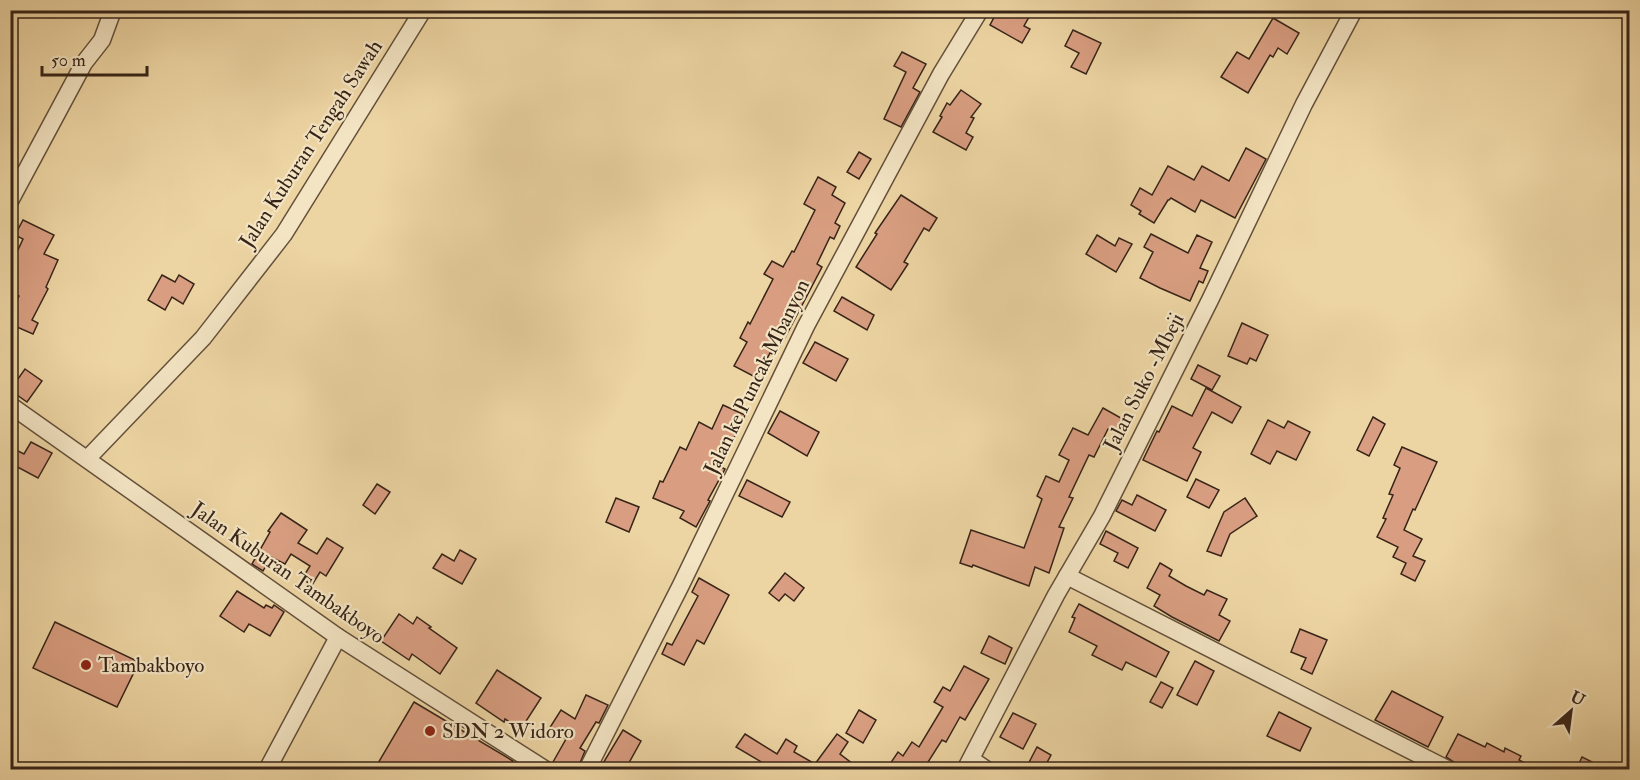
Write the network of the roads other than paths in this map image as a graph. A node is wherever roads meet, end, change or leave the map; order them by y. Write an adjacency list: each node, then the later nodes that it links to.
1 (113, 10): 5 (street)
2 (423, 10): 7 (street, Jalan Kuburan Tengah Sawah)
3 (980, 10): 13 (street, Jalan ke Puncak Mbanyon)
4 (1354, 10): 8 (street, Jalan Suko -Mbeji)
5 (10, 201)
6 (10, 405): 7 (street, Jalan Kuburan Tambakboyo)
7 (87, 459): 9 (street, Jalan Kuburan Tambakboyo)
8 (1067, 576): 10 (street, Jalan Suko -Mbeji); 15 (street)
9 (338, 637): 11 (street); 12 (street, Jalan Kuburan Tambakboyo)
10 (968, 764): 14 (street)
11 (267, 770)
12 (546, 770)
13 (587, 770)
14 (987, 770)
15 (1449, 770)

